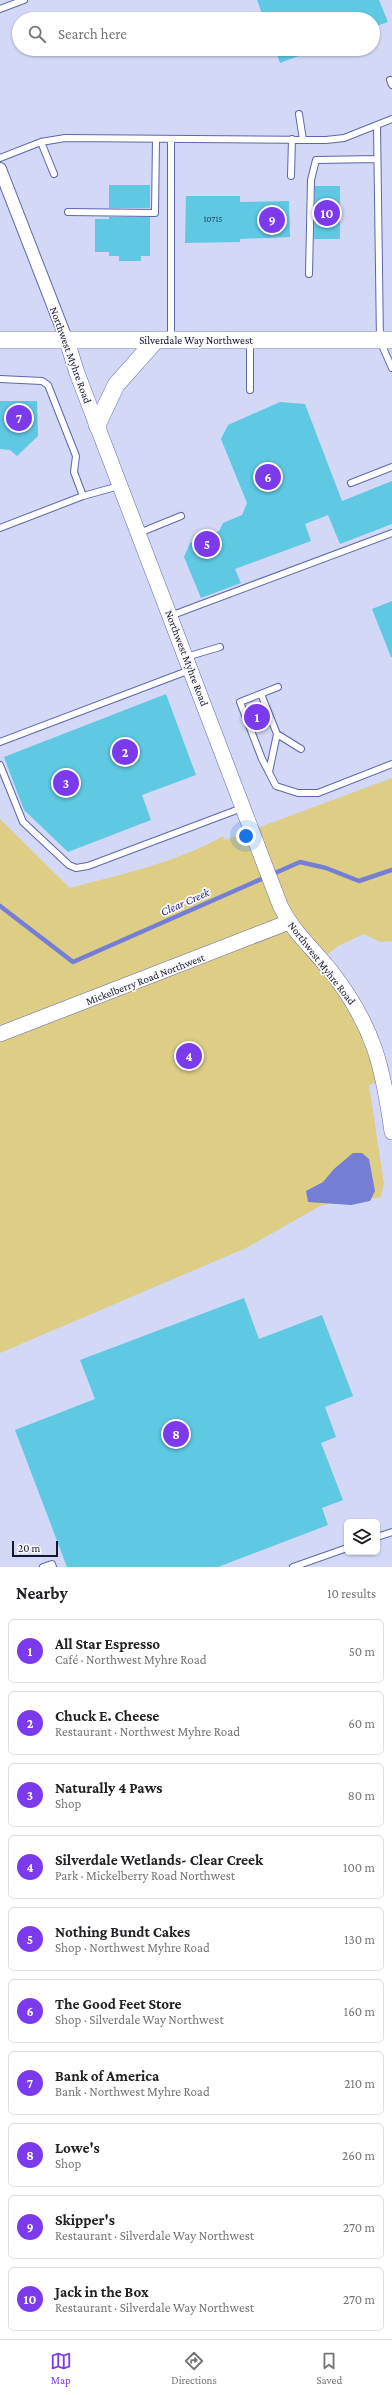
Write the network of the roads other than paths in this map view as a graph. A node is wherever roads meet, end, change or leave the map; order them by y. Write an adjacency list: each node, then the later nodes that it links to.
1 (24, 0): 2 (lane)
2 (0, 9)
3 (299, 114): 9 (lane)
4 (392, 119): 5 (lane)
5 (377, 126): 9 (lane); 12 (lane)
6 (156, 139): 7 (lane); 10 (lane); 16 (lane)
7 (171, 139): 8 (lane); 19 (lane)
8 (292, 139): 9 (lane); 15 (lane)
9 (303, 140)
10 (42, 142): 11 (lane); 14 (lane)
11 (0, 158)
12 (377, 159): 17 (lane); 22 (lane)
13 (0, 169): 21 (street, Northwest Myhre Road)
14 (54, 174)
15 (291, 176)
16 (68, 212)
17 (309, 274)
18 (0, 340): 21 (main road, Silverdale Way Northwest)
19 (164, 340): 20 (main road, Silverdale Way Northwest); 21 (main road, Silverdale Way Northwest); 26 (main road)
20 (250, 340): 22 (main road, Silverdale Way Northwest); 25 (lane)
21 (67, 341): 26 (street, Northwest Myhre Road)
22 (386, 341): 23 (lane)
23 (392, 368)
24 (0, 380): 30 (lane)
25 (250, 390)
26 (97, 424): 29 (street, Northwest Myhre Road)
27 (392, 467): 28 (lane)
28 (351, 483)
29 (120, 485): 30 (lane); 33 (street, Northwest Myhre Road)
30 (83, 496): 32 (lane)
31 (181, 516): 33 (lane)
32 (0, 528)
33 (138, 533): 35 (street, Northwest Myhre Road)
34 (392, 533): 35 (lane)
35 (170, 616): 37 (street, Northwest Myhre Road)
36 (220, 647): 37 (lane)
37 (189, 663): 41 (lane); 46 (street, Northwest Myhre Road)
38 (278, 687): 39 (lane)
39 (261, 694): 40 (lane); 45 (lane)
40 (277, 734): 42 (lane); 45 (lane)
41 (0, 742)
42 (301, 749)
43 (392, 764): 45 (lane)
44 (0, 765): 46 (lane)
45 (269, 772)
46 (244, 807): 47 (street, Northwest Myhre Road)
47 (289, 922): 48 (street, Mickelberry Road Northwest); 49 (street, Northwest Myhre Road)
48 (0, 1034)
49 (390, 1110): 50 (street, Northwest Myhre Road)
50 (392, 1132)
51 (392, 1532): 52 (lane)
52 (380, 1536)
53 (344, 1549): 56 (lane)
54 (43, 1567): 55 (lane)
55 (53, 1567)
56 (293, 1567)

